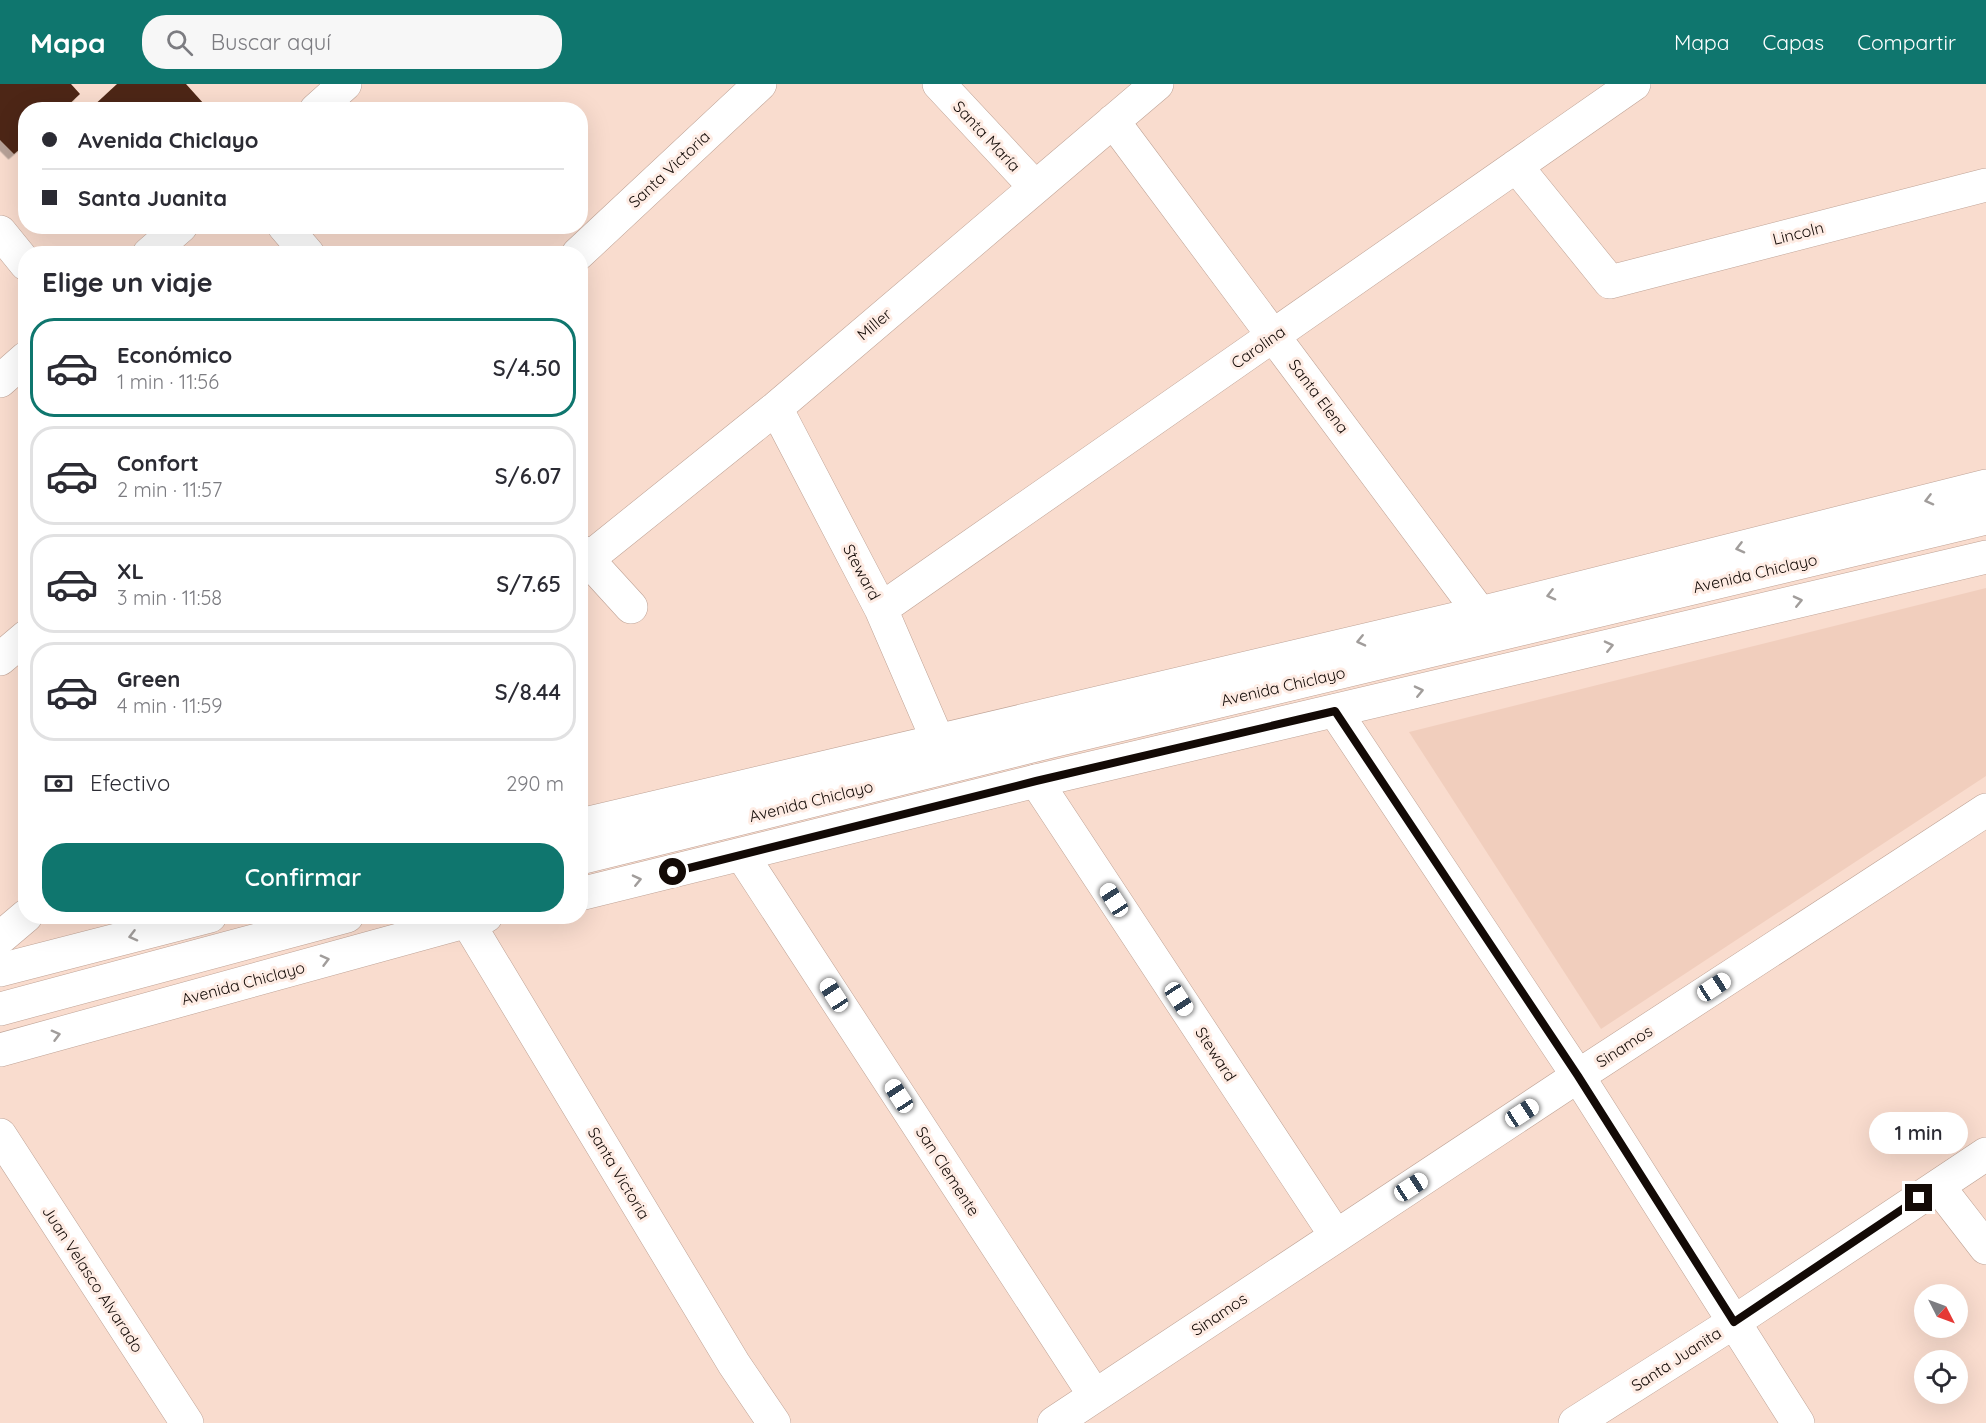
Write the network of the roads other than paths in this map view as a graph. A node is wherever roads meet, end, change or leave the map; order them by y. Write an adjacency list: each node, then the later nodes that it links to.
1 (345, 84): 6 (street)
2 (760, 84): 16 (street, Santa Victoria)
3 (939, 84): 10 (street, Santa María)
4 (1157, 84): 7 (street, Miller)
5 (1634, 84): 8 (street, Carolina)
6 (325, 102)
7 (1113, 121): 10 (street, Miller); 18 (street, Santa Elena)
8 (1516, 166): 9 (street, Lincoln); 18 (street, Carolina)
9 (1986, 185)
10 (1035, 187): 21 (street, Miller)
11 (0, 232): 17 (street)
12 (172, 234): 14 (street)
13 (291, 234): 15 (street)
14 (158, 246)
15 (302, 246)
16 (587, 246)
17 (18, 254)
18 (1274, 336): 28 (street, Carolina); 29 (street, Santa Elena)
19 (18, 365): 20 (street)
20 (0, 381)
21 (776, 408): 24 (street, Miller); 28 (street, Steward)
22 (1986, 486): 29 (street, Avenida Chiclayo, one-way to 29)
23 (1986, 518): 38 (street, Avenida Chiclayo)
24 (588, 552)
25 (1986, 556): 32 (street, one-way to 25)
26 (588, 559): 27 (street)
27 (631, 607)
28 (881, 609): 33 (street, Steward)
29 (1480, 613): 33 (street, Avenida Chiclayo, one-way to 33)
30 (18, 644): 31 (street)
31 (0, 659)
32 (1335, 711): 34 (street); 49 (street)
33 (938, 741): 36 (street, Avenida Chiclayo)
34 (1036, 781): 37 (street); 53 (street, Steward)
35 (1986, 810): 49 (street, Sinamos)
36 (588, 823)
37 (742, 855): 39 (street, one-way to 37); 56 (street, San Clemente)
38 (588, 856)
39 (588, 892)
40 (18, 923): 45 (street)
41 (179, 924): 46 (street, one-way to 46)
42 (317, 924): 47 (street)
43 (458, 924): 48 (street, Avenida Chiclayo, one-way to 43)
44 (479, 924): 58 (street, Santa Victoria)
45 (0, 938)
46 (0, 970)
47 (0, 1009)
48 (0, 1050)
49 (1578, 1076): 53 (street, Sinamos); 55 (street)
50 (0, 1135): 57 (street, Juan Velasco Alvarado)
51 (1986, 1154): 52 (street, Santa Juanita)
52 (1938, 1186): 54 (street); 55 (street, Santa Juanita)
53 (1336, 1236): 56 (street, Sinamos)
54 (1986, 1248)
55 (1734, 1322): 60 (street, Santa Juanita); 61 (street)
56 (1095, 1396): 59 (street, Sinamos)
57 (187, 1423)
58 (774, 1423)
59 (1054, 1423)
60 (1575, 1423)
61 (1798, 1423)

